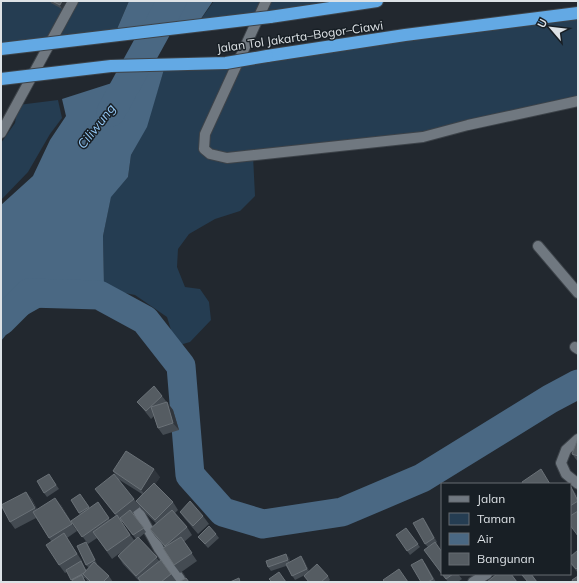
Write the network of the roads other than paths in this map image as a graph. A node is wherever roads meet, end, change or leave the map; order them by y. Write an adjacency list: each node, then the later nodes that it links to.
1 (73, 1): 8 (street)
2 (266, 1): 7 (street)
3 (377, 1): 5 (highway, Jalan Tol Jakarta–Bogor–Ciawi, bridge)
4 (578, 13): 6 (highway, Jalan Tol Jakarta–Bogor–Ciawi, bridge)
5 (1, 49)
6 (1, 79)
7 (578, 101)
8 (1, 133)
9 (538, 246): 10 (street)
10 (578, 293)
11 (578, 439): 12 (street)
12 (578, 484)
13 (138, 512): 15 (street)
14 (485, 575): 16 (street)
15 (178, 582)
16 (473, 582)

